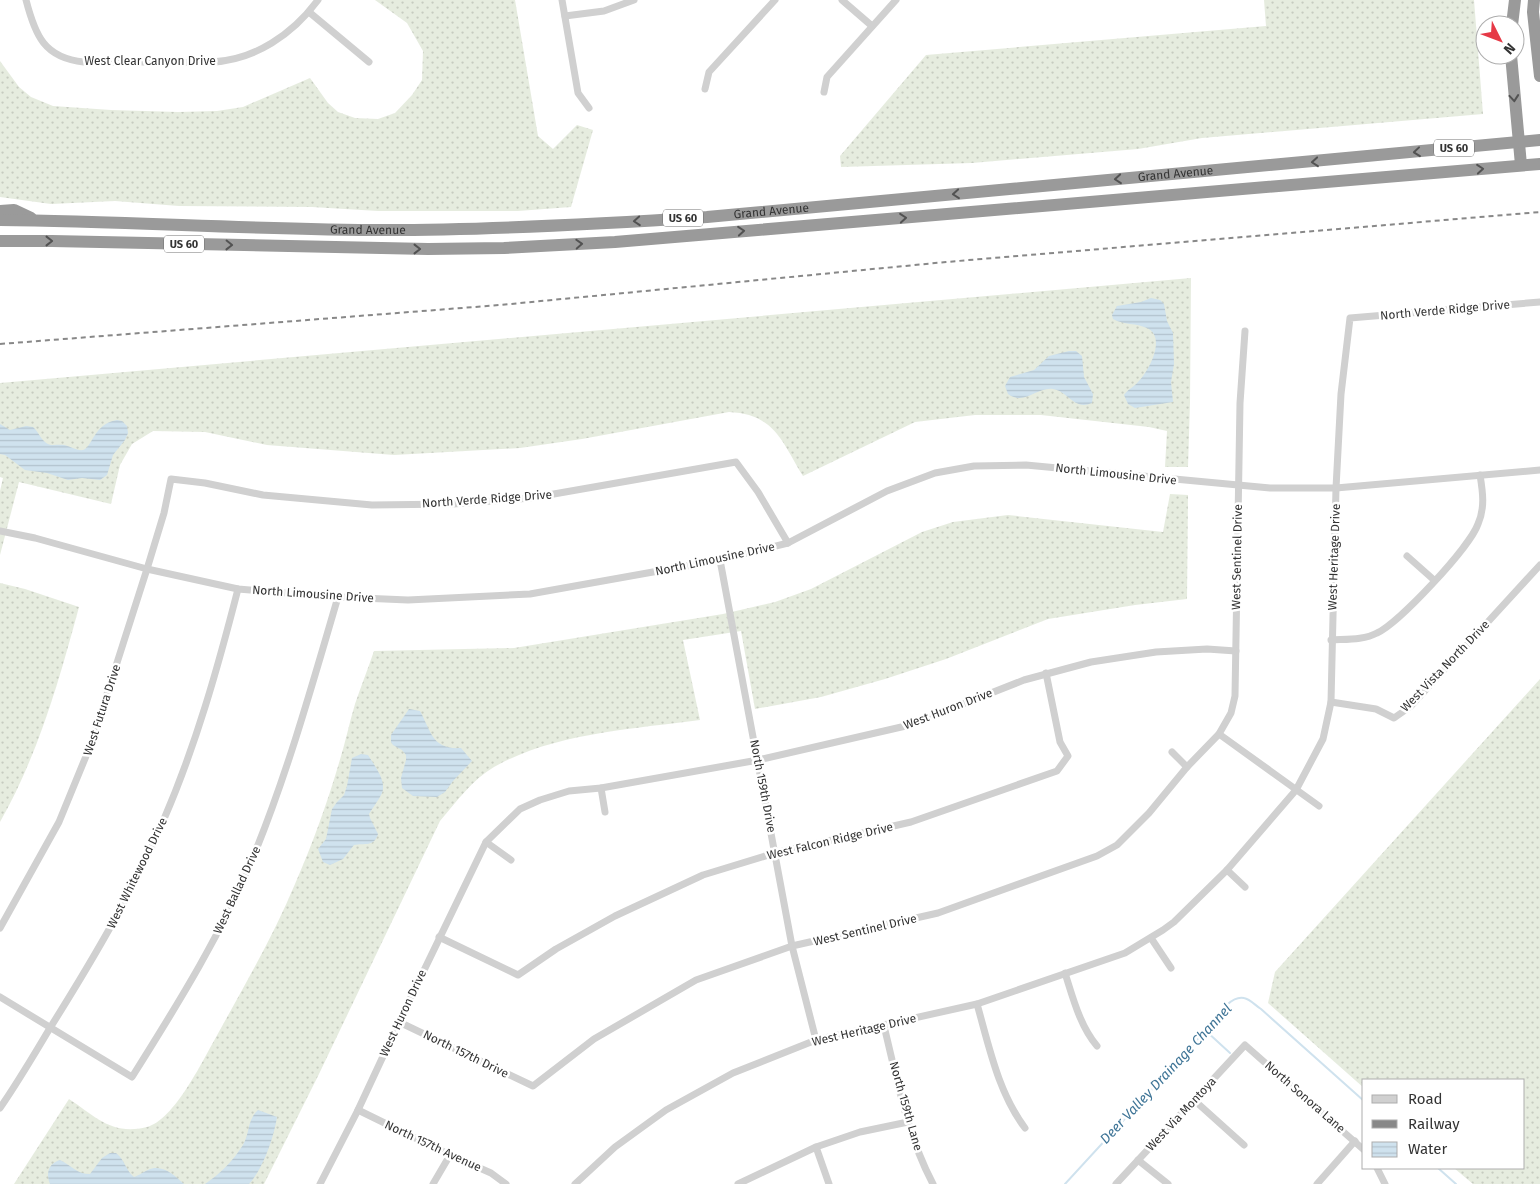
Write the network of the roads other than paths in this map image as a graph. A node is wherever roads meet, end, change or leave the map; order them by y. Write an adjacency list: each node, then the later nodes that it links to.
1 (26, 0): 10 (street, West Clear Canyon Drive)
2 (318, 0): 10 (street, West Clear Canyon Drive)
3 (562, 0): 12 (street)
4 (634, 0): 12 (street)
5 (775, 0): 17 (street)
6 (842, 0): 13 (street)
7 (896, 0): 13 (street)
8 (1515, 0): 11 (highway)
9 (1534, 0): 16 (highway)
10 (309, 12): 14 (street)
11 (1513, 15)
12 (564, 16): 19 (street)
13 (872, 26): 18 (street)
14 (369, 62)
15 (1512, 65): 21 (highway, one-way to 21)
16 (1540, 76)
17 (706, 89)
18 (824, 92)
19 (589, 108)
20 (1540, 140): 21 (highway, Grand Avenue / US 60)
21 (1518, 142): 23 (highway); 26 (highway, Grand Avenue / US 60, one-way to 26)
22 (1540, 164): 23 (highway, Grand Avenue / US 60)
23 (1521, 165): 27 (highway, Grand Avenue / US 60, one-way to 23)
24 (0, 211): 26 (highway)
25 (0, 220): 26 (highway, Grand Avenue / US 60)
26 (35, 220)
27 (0, 242)
28 (1540, 302): 29 (street, North Verde Ridge Drive)
29 (1350, 318): 35 (street, West Heritage Drive)
30 (1245, 331): 34 (street, West Sentinel Drive)
31 (1540, 470): 32 (street, North Limousine Drive)
32 (1480, 475): 35 (street, North Limousine Drive); 42 (street)
33 (171, 479): 37 (street, North Verde Ridge Drive); 41 (street, West Futura Drive)
34 (1238, 485): 35 (street, North Limousine Drive); 37 (street, North Limousine Drive); 46 (street, West Sentinel Drive)
35 (1336, 488): 45 (street, West Heritage Drive)
36 (0, 530): 41 (street, North Limousine Drive)
37 (788, 543): 39 (street, North Limousine Drive)
38 (1407, 556): 42 (street)
39 (720, 560): 44 (street, North Limousine Drive); 51 (street, North 159th Drive)
40 (1540, 564): 48 (street, West Vista North Drive)
41 (148, 569): 43 (street, North Limousine Drive); 62 (street, West Futura Drive)
42 (1434, 580): 45 (street)
43 (238, 589): 44 (street, North Limousine Drive); 72 (street, West Whitewood Drive)
44 (338, 597): 72 (street, West Ballad Drive)
45 (1332, 640): 48 (street, West Heritage Drive)
46 (1236, 651): 47 (street, West Huron Drive); 49 (street, West Sentinel Drive)
47 (1046, 673): 51 (street, West Huron Drive); 58 (street, West Falcon Ridge Drive)
48 (1331, 702): 54 (street, West Heritage Drive)
49 (1219, 734): 52 (street, West Sentinel Drive); 54 (street)
50 (1172, 752): 52 (street)
51 (758, 760): 53 (street, West Huron Drive); 58 (street, North 159th Drive)
52 (1188, 767): 65 (street, West Sentinel Drive)
53 (601, 788): 56 (street); 57 (street, West Huron Drive)
54 (1296, 790): 55 (street); 60 (street, West Heritage Drive)
55 (1319, 806)
56 (605, 812)
57 (486, 842): 59 (street); 63 (street, West Huron Drive)
58 (776, 853): 63 (street, West Falcon Ridge Drive); 65 (street, North 159th Drive)
59 (511, 860)
60 (1227, 870): 61 (street); 64 (street, West Heritage Drive)
61 (1245, 887)
62 (0, 928)
63 (439, 936): 70 (street, West Huron Drive)
64 (1151, 938): 66 (street); 67 (street, West Heritage Drive)
65 (792, 946): 73 (street, North 159th Drive); 76 (street, West Sentinel Drive)
66 (1171, 968)
67 (1065, 973): 69 (street, West Heritage Drive); 75 (street)
68 (0, 997): 72 (street)
69 (977, 1004): 71 (street, West Heritage Drive); 81 (street)
70 (398, 1022): 76 (street, North 157th Drive); 79 (street, West Huron Drive)
71 (884, 1026): 73 (street, West Heritage Drive); 80 (street, North 159th Lane)
72 (50, 1028): 78 (street, West Whitewood Drive)
73 (816, 1040): 92 (street, West Heritage Drive)
74 (1245, 1045): 77 (street, West Via Montoya); 82 (street, North Sonora Lane)
75 (1097, 1046)
76 (533, 1086)
77 (1194, 1100): 83 (street); 87 (street, West Via Montoya)
78 (0, 1108)
79 (358, 1110): 86 (street, North 157th Avenue); 89 (street, West Huron Drive)
80 (908, 1122): 84 (street); 95 (street, North 159th Lane)
81 (1025, 1128)
82 (1355, 1141): 85 (street, North Sonora Lane); 98 (street)
83 (1244, 1145)
84 (816, 1147): 93 (street); 94 (street)
85 (1362, 1148)
86 (450, 1155): 90 (street); 91 (street, North 157th Avenue)
87 (1138, 1160): 96 (street, West Via Montoya); 97 (street)
88 (1378, 1169): 99 (street)
89 (320, 1184)
90 (433, 1184)
91 (506, 1184)
92 (574, 1184)
93 (738, 1184)
94 (829, 1184)
95 (933, 1184)
96 (1116, 1184)
97 (1168, 1184)
98 (1317, 1184)
99 (1385, 1184)

